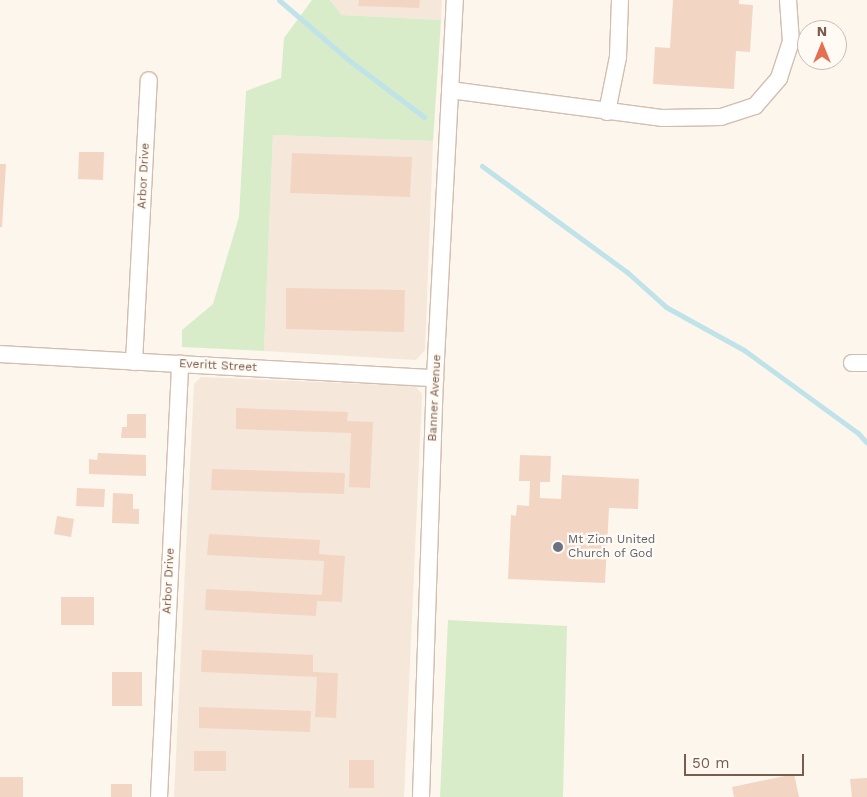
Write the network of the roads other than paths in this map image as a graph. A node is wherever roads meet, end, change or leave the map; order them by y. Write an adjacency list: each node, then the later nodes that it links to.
1 (455, 0): 5 (street, Banner Avenue)
2 (620, 0): 6 (street)
3 (788, 0): 6 (street)
4 (149, 80): 8 (street, Arbor Drive)
5 (450, 90): 6 (street); 10 (street, Banner Avenue)
6 (607, 112)
7 (0, 354): 8 (street, Everitt Street)
8 (134, 362): 9 (street, Everitt Street)
9 (180, 364): 10 (street, Everitt Street); 11 (street, Arbor Drive)
10 (436, 378): 12 (street, Banner Avenue)
11 (159, 797)
12 (421, 797)

